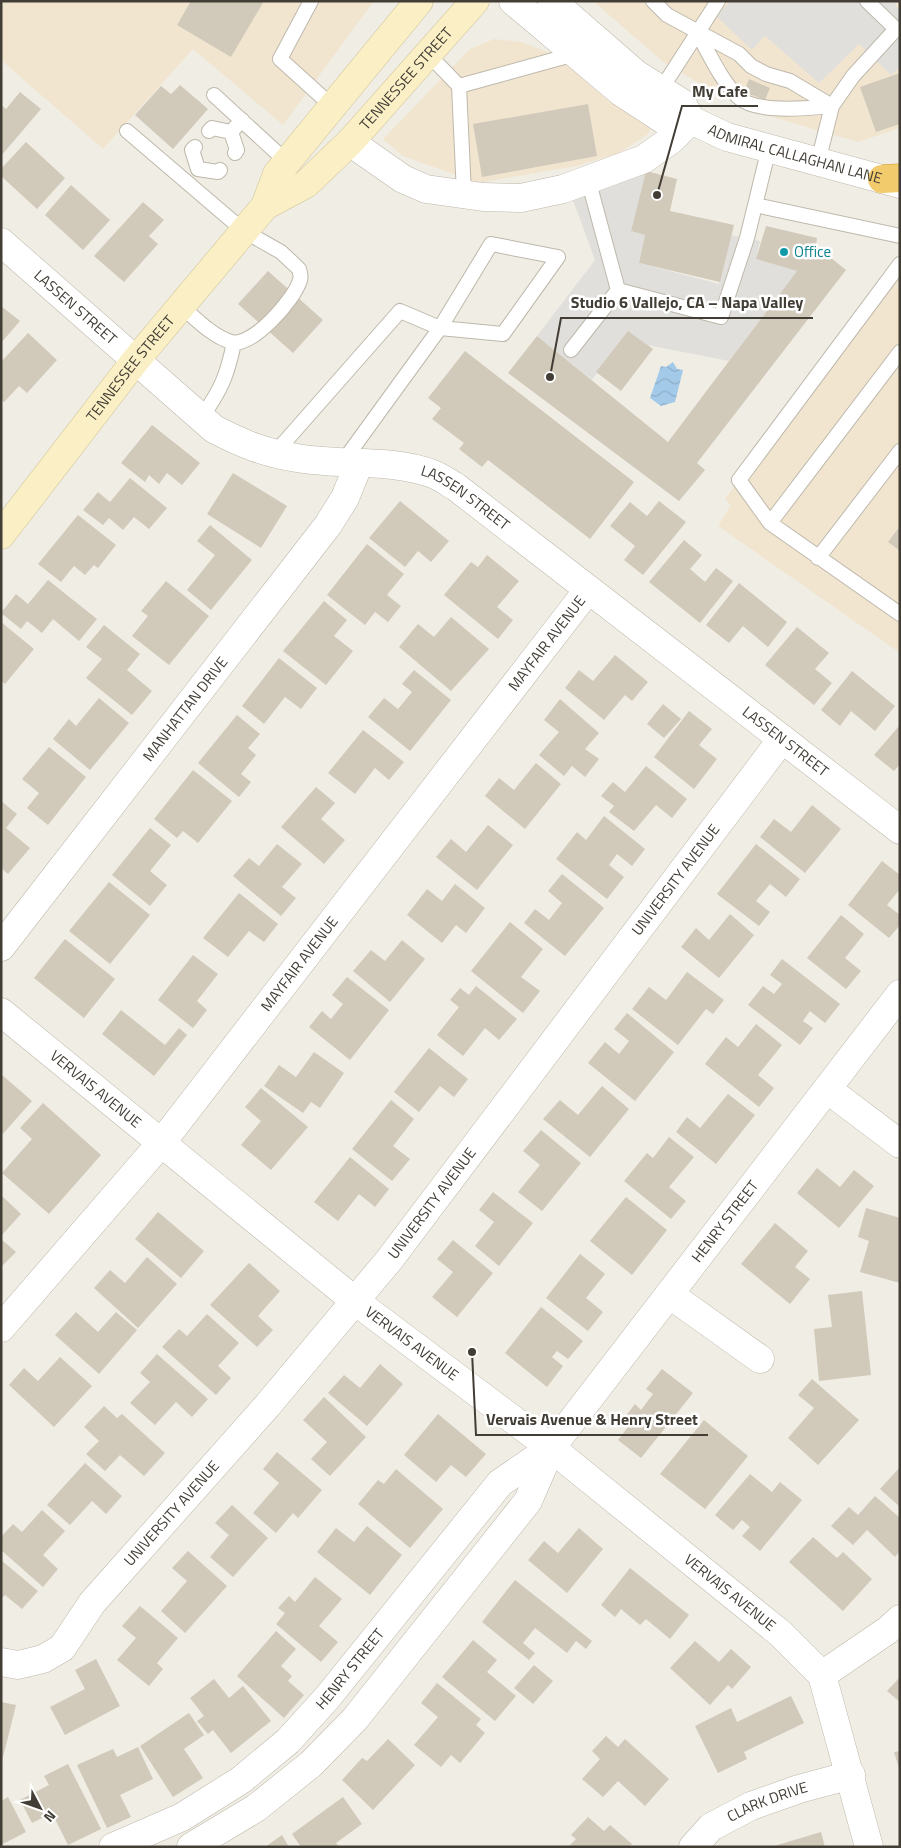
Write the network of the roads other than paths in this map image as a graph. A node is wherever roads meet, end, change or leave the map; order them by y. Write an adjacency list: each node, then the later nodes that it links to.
1 (311, 1): 16 (lane)
2 (419, 1): 16 (main road, TENNESSEE STREET)
3 (475, 1): 11 (main road, TENNESSEE STREET)
4 (512, 1): 12 (street, ADMIRAL CALLAGHAN LANE)
5 (552, 1): 14 (street, ADMIRAL CALLAGHAN LANE)
6 (653, 1): 10 (lane)
7 (718, 1): 10 (lane)
8 (867, 1): 9 (lane)
9 (898, 27): 17 (lane)
10 (696, 32): 14 (lane); 17 (lane); 17 (lane)
11 (428, 54): 13 (lane); 23 (main road, TENNESSEE STREET)
12 (575, 54): 13 (lane); 19 (street, ADMIRAL CALLAGHAN LANE)
13 (459, 86): 35 (lane)
14 (660, 91): 19 (street, ADMIRAL CALLAGHAN LANE)
15 (214, 95): 18 (lane)
16 (332, 106): 28 (main road, TENNESSEE STREET)
17 (832, 106): 29 (lane)
18 (242, 120): 22 (lane); 28 (lane)
19 (692, 120): 25 (street, ADMIRAL CALLAGHAN LANE); 32 (street)
20 (126, 131): 34 (lane)
21 (210, 131): 22 (lane)
22 (227, 137): 26 (lane)
23 (350, 142): 35 (street); 36 (main road, TENNESSEE STREET)
24 (195, 147): 30 (lane)
25 (770, 148): 29 (street, ADMIRAL CALLAGHAN LANE); 37 (lane)
26 (235, 153)
27 (207, 158): 30 (lane)
28 (287, 162): 36 (main road, TENNESSEE STREET)
29 (818, 162): 33 (street, ADMIRAL CALLAGHAN LANE)
30 (198, 169): 31 (lane); 34 (lane)
31 (220, 170)
32 (588, 179): 35 (street); 42 (lane)
33 (894, 180)
34 (186, 182): 38 (lane)
35 (464, 194)
36 (265, 206): 38 (main road, TENNESSEE STREET)
37 (755, 206): 39 (lane); 42 (lane)
38 (244, 231): 43 (main road, TENNESSEE STREET); 45 (lane)
39 (900, 236)
40 (1, 242): 48 (street, LASSEN STREET)
41 (900, 264): 53 (lane)
42 (618, 290): 46 (lane)
43 (181, 306): 45 (lane); 48 (main road, TENNESSEE STREET)
44 (440, 328): 44 (lane); 51 (lane); 52 (lane)
45 (234, 343): 49 (lane)
46 (571, 350)
47 (900, 352): 53 (lane)
48 (135, 361): 49 (street, LASSEN STREET); 54 (main road, TENNESSEE STREET)
49 (201, 418): 51 (street, LASSEN STREET)
50 (900, 451): 55 (lane)
51 (274, 453): 52 (street, LASSEN STREET)
52 (350, 463): 56 (street, LASSEN STREET); 60 (street, MANHATTAN DRIVE)
53 (770, 523): 55 (lane)
54 (1, 535)
55 (818, 558): 57 (lane)
56 (588, 590): 58 (street, LASSEN STREET); 64 (street, MAYFAIR AVENUE)
57 (900, 614)
58 (782, 739): 59 (street, LASSEN STREET); 67 (street, UNIVERSITY AVENUE)
59 (900, 830)
60 (1, 947)
61 (900, 994): 63 (street, HENRY STREET)
62 (1, 1012): 64 (street, VERVAIS AVENUE)
63 (827, 1088): 65 (street); 66 (street, HENRY STREET)
64 (162, 1142): 67 (street, VERVAIS AVENUE); 68 (street, MAYFAIR AVENUE)
65 (900, 1144)
66 (669, 1294): 69 (street); 70 (street, HENRY STREET)
67 (355, 1301): 70 (street, VERVAIS AVENUE); 72 (street, UNIVERSITY AVENUE)
68 (1, 1328)
69 (760, 1359)
70 (550, 1448): 73 (street, VERVAIS AVENUE); 75 (street, HENRY STREET); 76 (street, HENRY STREET)
71 (900, 1619): 73 (street)
72 (1, 1662)
73 (822, 1675): 74 (street, VERVAIS AVENUE)
74 (851, 1775): 77 (street, CLARK DRIVE); 78 (street, VERVAIS AVENUE)
75 (113, 1847)
76 (191, 1847)
77 (693, 1847)
78 (870, 1847)

